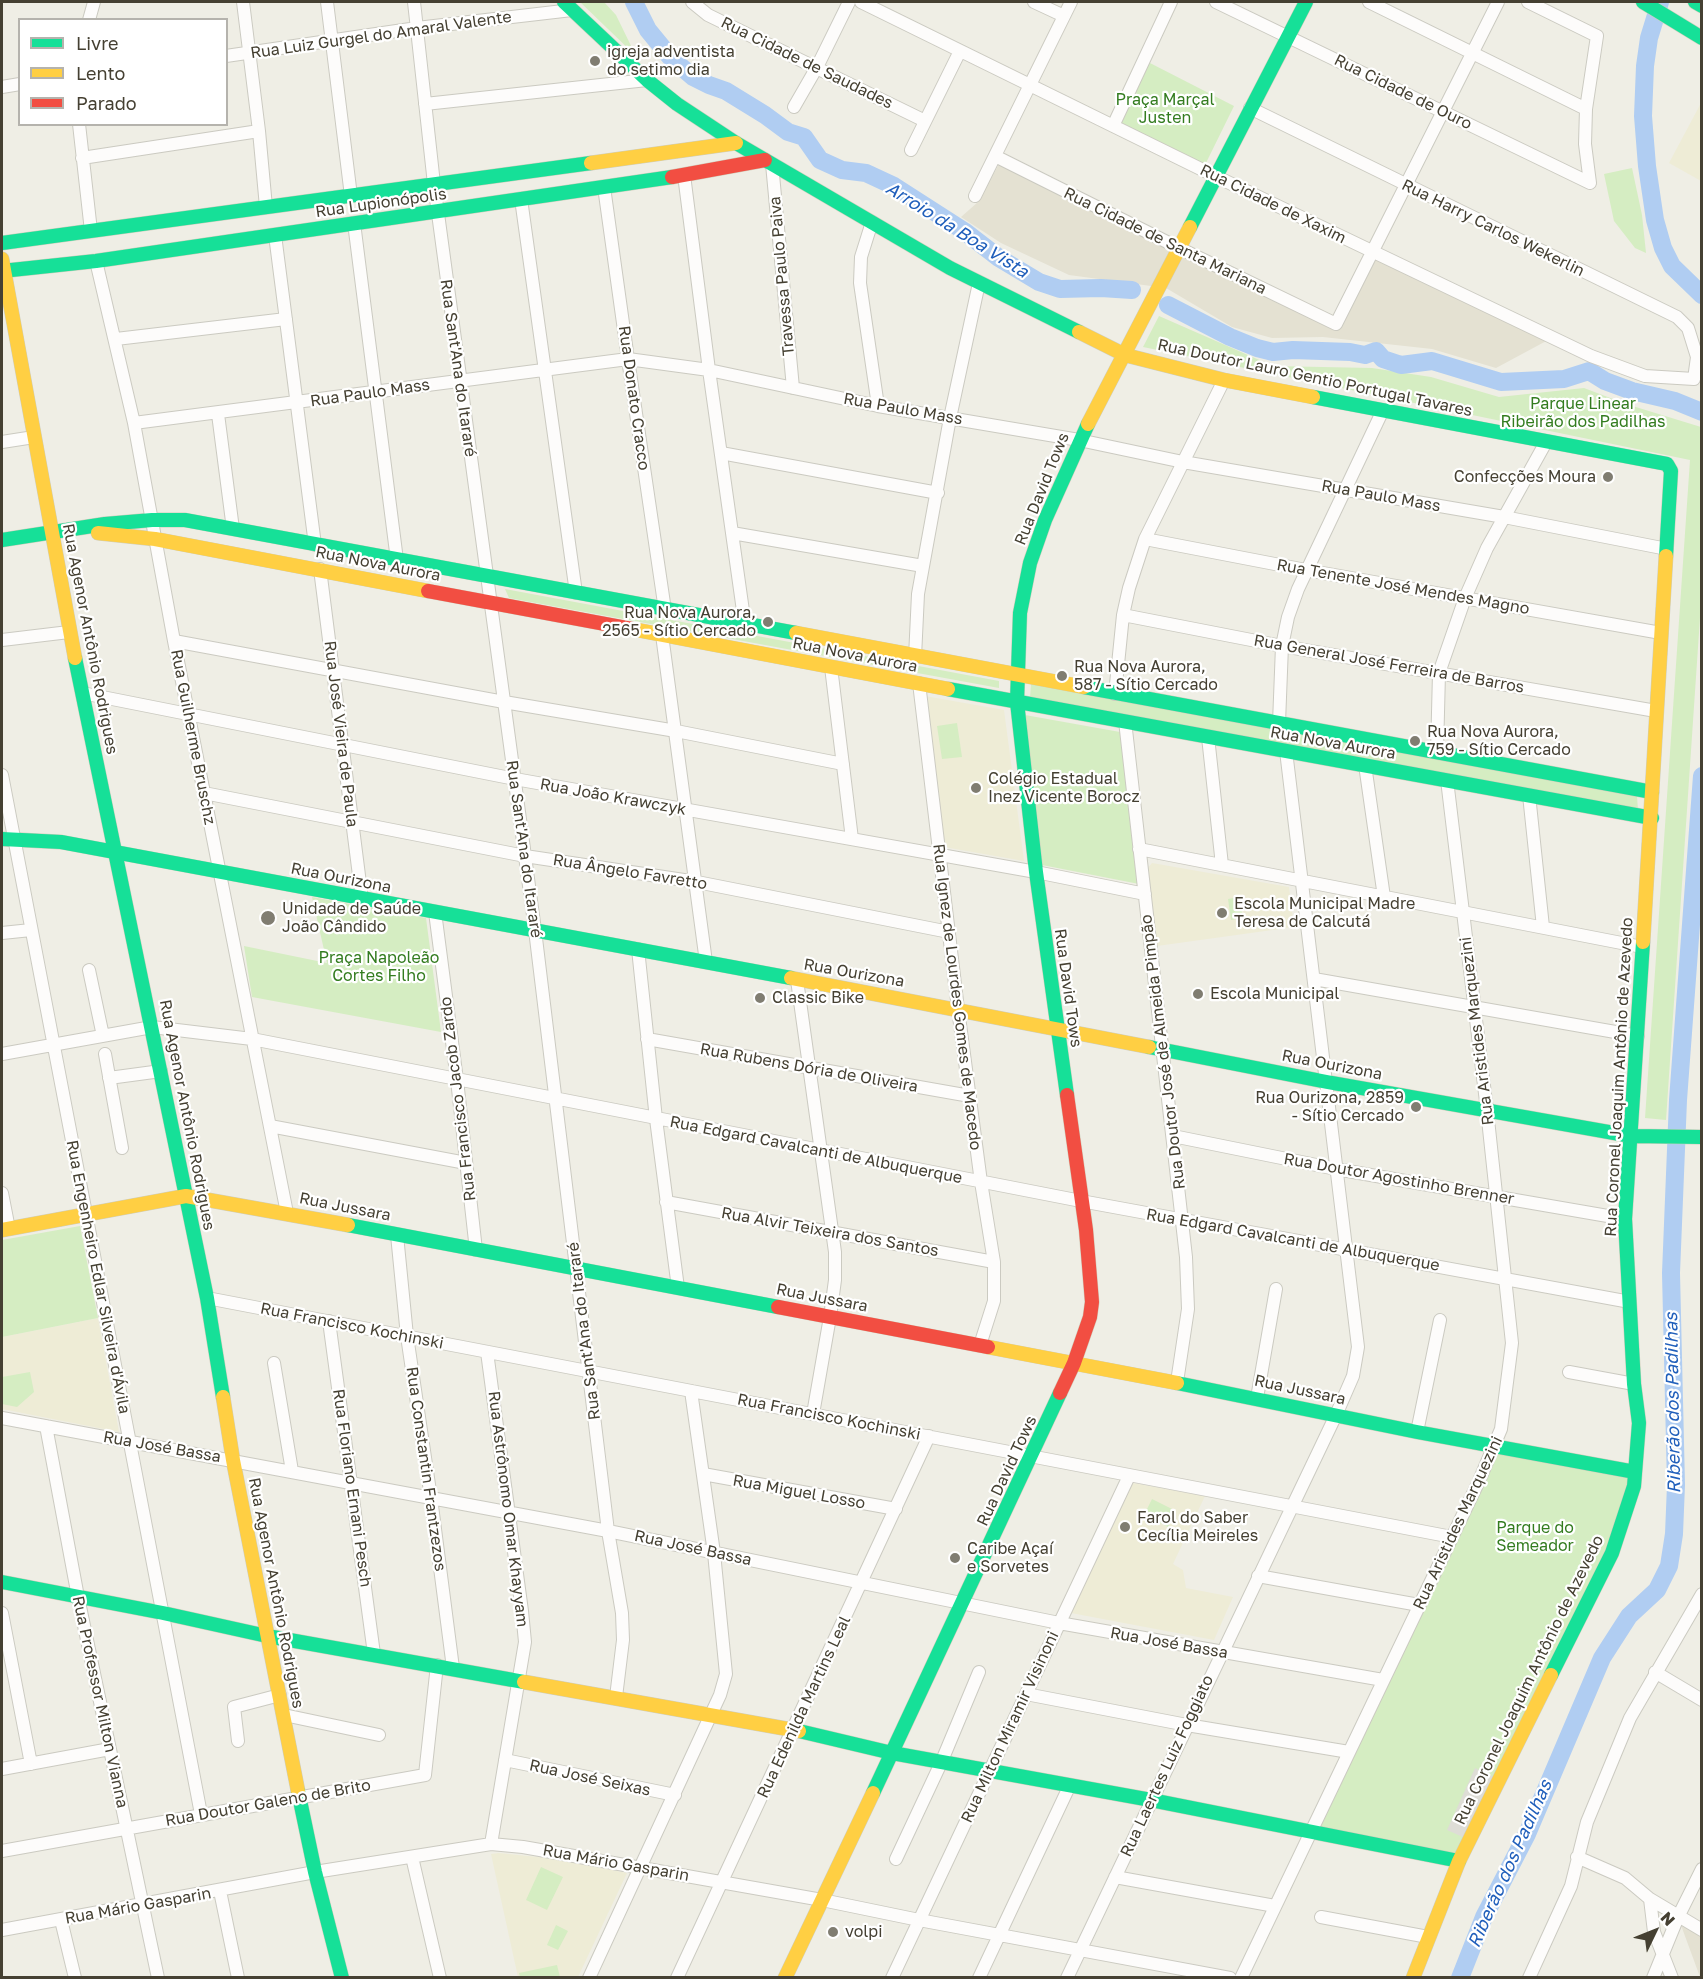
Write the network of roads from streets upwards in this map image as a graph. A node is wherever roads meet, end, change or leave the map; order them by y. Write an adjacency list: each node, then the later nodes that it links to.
1 (93, 2): 19 (street)
2 (243, 2): 25 (street)
3 (327, 2): 23 (street)
4 (414, 2): 20 (street, Rua Sant'Ana do Itararé)
5 (692, 2): 28 (street, Rua Cidade de Saudades)
6 (849, 2): 28 (street)
7 (861, 2): 24 (street, Rua Cidade de Xaxim)
8 (1034, 2): 18 (street)
9 (1071, 2): 18 (street)
10 (1171, 2): 40 (street)
11 (1216, 2): 21 (street, Rua Cidade de Ouro)
12 (1306, 2): 21 (street, Rua David Tows)
13 (1369, 2): 26 (street)
14 (1498, 2): 26 (street)
15 (1528, 2): 36 (street)
16 (1643, 2): 22 (street)
17 (568, 6): 20 (street, Rua Luiz Gurgel do Amaral Valente); 29 (street, Rua Doutor Lauro Gentio Portugal Tavares)
18 (1064, 16): 31 (street)
19 (89, 18)
20 (417, 28): 23 (street, Rua Luiz Gurgel do Amaral Valente); 33 (street, Rua Sant'Ana do Itararé)
21 (1287, 36): 35 (street, Rua David Tows); 37 (street, Rua Cidade de Ouro)
22 (1701, 38)
23 (333, 40): 25 (street, Rua Luiz Gurgel do Amaral Valente); 52 (street)
24 (960, 51): 31 (street, Rua Cidade de Xaxim); 38 (street)
25 (249, 53): 27 (street, Rua Luiz Gurgel do Amaral Valente); 41 (street)
26 (1472, 53): 36 (street); 37 (street)
27 (228, 56)
28 (817, 67): 34 (street); 38 (street, Rua Cidade de Saudades)
29 (647, 80): 33 (street); 42 (street, Rua Doutor Lauro Gentio Portugal Tavares)
30 (18, 84): 32 (street)
31 (1029, 85): 40 (street, Rua Cidade de Xaxim); 44 (street)
32 (2, 87)
33 (425, 104): 49 (street, Rua Sant'Ana do Itararé)
34 (794, 108)
35 (1250, 108): 48 (street, Rua David Tows); 50 (street, Rua Harry Carlos Wekerlin)
36 (1586, 109): 37 (street, Rua Cidade de Ouro)
37 (1443, 112): 50 (street)
38 (925, 122): 43 (street)
39 (79, 126): 45 (street)
40 (1113, 126): 48 (street, Rua Cidade de Xaxim)
41 (260, 131): 45 (street); 55 (street)
42 (736, 143): 46 (street, Rua Doutor Lauro Gentio Portugal Tavares); 49 (street, Rua Lupionópolis)
43 (911, 150)
44 (995, 156): 53 (street); 62 (street, Rua Cidade de Santa Mariana)
45 (82, 158): 59 (street)
46 (768, 162): 47 (street, Rua Lupionópolis); 57 (street, Rua Doutor Lauro Gentio Portugal Tavares); 76 (street, Travessa Paulo Paiva)
47 (684, 175): 51 (street, Rua Lupionópolis); 72 (street)
48 (1215, 176): 62 (street, Rua David Tows); 63 (street, Rua Cidade de Xaxim)
49 (434, 184): 52 (street, Rua Lupionópolis); 56 (street, Rua Sant'Ana do Itararé)
50 (1407, 186): 63 (street); 73 (street, Rua Harry Carlos Wekerlin)
51 (604, 187): 54 (street, Rua Lupionópolis); 70 (street, Rua Donato Cracco)
52 (351, 196): 55 (street, Rua Lupionópolis)
53 (975, 196)
54 (521, 199): 56 (street, Rua Lupionópolis); 71 (street)
55 (266, 207): 59 (street, Rua Lupionópolis)
56 (438, 211): 58 (street, Rua Lupionópolis); 75 (street, Rua Sant'Ana do Itararé)
57 (872, 222): 66 (street, Rua Doutor Lauro Gentio Portugal Tavares); 79 (street)
58 (354, 223): 60 (street, Rua Lupionópolis); 77 (street)
59 (91, 231): 61 (street, Rua Lupionópolis)
60 (275, 235): 64 (street, Rua Lupionópolis); 67 (street)
61 (2, 243)
62 (1179, 248): 63 (street, Rua Cidade de Santa Mariana); 69 (street, Rua David Tows)
63 (1373, 252): 73 (street, Rua Cidade de Xaxim)
64 (96, 261): 65 (street, Rua Lupionópolis); 68 (street, Rua Guilherme Bruschz)
65 (2, 267): 84 (street, Rua Agenor Antônio Rodrigues)
66 (979, 284): 69 (street, Rua Doutor Lauro Gentio Portugal Tavares); 82 (street)
67 (286, 319): 68 (street); 78 (street)
68 (116, 339): 83 (street, Rua Guilherme Bruschz)
69 (1125, 355): 74 (street, Rua Doutor Lauro Gentio Portugal Tavares); 85 (street, Rua David Tows)
70 (628, 359): 71 (street, Rua Paulo Mass); 72 (street, Rua Paulo Mass); 111 (street, Rua Donato Cracco)
71 (545, 370): 75 (street, Rua Paulo Mass); 108 (street)
72 (709, 370): 76 (street, Rua Paulo Mass); 88 (street)
73 (1694, 379)
74 (1224, 380): 80 (street, Rua Doutor Lauro Gentio Portugal Tavares); 90 (street)
75 (460, 381): 77 (street, Rua Paulo Mass); 107 (street, Rua Sant'Ana do Itararé)
76 (793, 388): 79 (street, Rua Paulo Mass)
77 (375, 393): 78 (street, Rua Paulo Mass); 103 (street)
78 (297, 403): 81 (street, Rua Paulo Mass); 101 (street)
79 (878, 406): 82 (street, Rua Paulo Mass)
80 (1383, 410): 87 (street, Rua Doutor Lauro Gentio Portugal Tavares); 91 (street)
81 (218, 414): 83 (street, Rua Paulo Mass); 95 (street)
82 (950, 418): 85 (street, Rua Paulo Mass); 92 (street)
83 (134, 423): 94 (street, Rua Guilherme Bruschz)
84 (34, 437): 86 (street); 96 (street, Rua Agenor Antônio Rodrigues)
85 (1079, 440): 90 (street, Rua Paulo Mass); 126 (street, Rua David Tows)
86 (2, 442)
87 (1546, 442): 89 (street, Rua Doutor Lauro Gentio Portugal Tavares); 93 (street)
88 (721, 453): 92 (street); 97 (street)
89 (1659, 461): 102 (street, Rua Coronel Joaquim Antônio de Azevedo)
90 (1183, 462): 91 (street, Rua Paulo Mass); 99 (street)
91 (1345, 489): 93 (street, Rua Paulo Mass); 106 (street)
92 (938, 494): 104 (street)
93 (1504, 517): 102 (street, Rua Paulo Mass); 109 (street)
94 (152, 520): 95 (street, Rua Nova Aurora); 96 (street, Rua Nova Aurora); 98 (street, Rua Guilherme Bruschz)
95 (234, 529): 101 (street, Rua Nova Aurora)
96 (52, 532): 98 (street, Rua Nova Aurora); 100 (street, Rua Nova Aurora); 114 (street, Rua Agenor Antônio Rodrigues)
97 (732, 534): 104 (street); 113 (street)
98 (155, 539): 105 (street, Rua Nova Aurora); 119 (street, Rua Guilherme Bruschz)
99 (1145, 539): 106 (street, Rua Tenente José Mendes Magno); 112 (street)
100 (2, 540)
101 (315, 545): 103 (street, Rua Nova Aurora)
102 (1667, 549): 116 (street, Rua Coronel Joaquim Antônio de Azevedo)
103 (397, 560): 107 (street, Rua Nova Aurora)
104 (923, 566): 121 (street)
105 (320, 569): 110 (street, Rua Nova Aurora); 124 (street, Rua José Vieira de Paula)
106 (1306, 570): 109 (street, Rua Tenente José Mendes Magno); 120 (street)
107 (487, 577): 108 (street, Rua Nova Aurora); 110 (street, Rua Sant'Ana do Itararé)
108 (576, 594): 111 (street, Rua Nova Aurora)
109 (1465, 598): 116 (street, Rua Tenente José Mendes Magno); 125 (street)
110 (491, 602): 117 (street, Rua Nova Aurora); 130 (street, Rua Sant'Ana do Itararé)
111 (665, 610): 113 (street, Rua Nova Aurora)
112 (1123, 615): 120 (street, Rua General José Ferreira de Barros); 129 (street)
113 (745, 625): 115 (street, Rua Nova Aurora)
114 (69, 632): 118 (street); 128 (street, Rua Agenor Antônio Rodrigues)
115 (789, 633): 121 (street, Rua Nova Aurora); 122 (street)
116 (1661, 633): 134 (street, Rua Coronel Joaquim Antônio de Azevedo)
117 (662, 635): 122 (street, Rua Nova Aurora); 139 (street)
118 (2, 640)
119 (174, 640): 124 (street); 135 (street, Rua Guilherme Bruschz)
120 (1282, 645): 125 (street, Rua General José Ferreira de Barros); 137 (street)
121 (915, 657): 126 (street, Rua Nova Aurora)
122 (785, 658): 123 (street, Rua Nova Aurora)
123 (831, 667): 127 (street, Rua Nova Aurora); 145 (street)
124 (334, 670): 130 (street); 142 (street, Rua José Vieira de Paula)
125 (1439, 673): 134 (street, Rua General José Ferreira de Barros); 144 (street)
126 (1018, 676): 129 (street, Rua Nova Aurora); 131 (street, Rua David Tows)
127 (919, 684): 131 (street, Rua Nova Aurora); 160 (street, Rua Ignez de Lourdes Gomes de Macedo)
128 (82, 693): 135 (street, Rua João Krawczyk); 159 (street, Rua Agenor Antônio Rodrigues)
129 (1115, 693): 132 (street, Rua Nova Aurora)
130 (504, 702): 139 (street); 148 (street, Rua Sant'Ana do Itararé)
131 (1017, 702): 136 (street, Rua Nova Aurora); 164 (street, Rua David Tows)
132 (1162, 702): 133 (street, Rua Nova Aurora); 138 (street)
133 (1189, 706): 137 (street, Rua Nova Aurora); 140 (street)
134 (1656, 711): 150 (street, Rua Coronel Joaquim Antônio de Azevedo)
135 (188, 715): 142 (street, Rua João Krawczyk); 151 (street, Rua Guilherme Bruschz)
136 (1125, 722): 138 (street, Rua Nova Aurora); 158 (street, Rua Doutor José de Almeida Pimpão)
137 (1279, 723): 144 (street, Rua Nova Aurora)
138 (1163, 728): 140 (street, Rua Nova Aurora)
139 (676, 731): 145 (street); 153 (street)
140 (1187, 732): 141 (street, Rua Nova Aurora)
141 (1208, 737): 143 (street, Rua Nova Aurora); 162 (street)
142 (343, 745): 148 (street, Rua João Krawczyk); 155 (street, Rua José Vieira de Paula)
143 (1286, 751): 146 (street, Rua Nova Aurora); 165 (street, Rua Laertes Luiz Foggiato)
144 (1437, 752): 150 (street, Rua Nova Aurora)
145 (843, 764): 157 (street)
146 (1365, 765): 149 (street, Rua Nova Aurora); 168 (street)
147 (2, 776): 156 (street, Rua Engenheiro Edlar Silveira d'Ávila)
148 (515, 779): 153 (street, Rua João Krawczyk); 161 (street, Rua Sant'Ana do Itararé)
149 (1447, 780): 152 (street, Rua Nova Aurora); 171 (street, Rua Aristides Marquezini)
150 (1652, 792): 154 (street, Rua Coronel Joaquim Antônio de Azevedo)
151 (204, 793): 155 (street, Rua Ângelo Favretto); 163 (street, Rua Guilherme Bruschz)
152 (1529, 795): 154 (street, Rua Nova Aurora); 172 (street)
153 (687, 810): 157 (street, Rua João Krawczyk); 166 (street)
154 (1652, 818): 177 (street, Rua Coronel Joaquim Antônio de Azevedo)
155 (352, 822): 161 (street, Rua Ângelo Favretto); 169 (street, Rua José Vieira de Paula)
156 (7, 838): 159 (street, Rua Ourizona); 173 (street, Rua Engenheiro Edlar Silveira d'Ávila)
157 (852, 839): 160 (street, Rua João Krawczyk)
158 (1139, 849): 162 (street); 167 (street, Rua Doutor José de Almeida Pimpão)
159 (116, 852): 163 (street, Rua Ourizona); 185 (street, Rua Agenor Antônio Rodrigues)
160 (939, 855): 164 (street, Rua João Krawczyk); 175 (street, Rua Ignez de Lourdes Gomes de Macedo)
161 (525, 856): 166 (street, Rua Ângelo Favretto); 174 (street, Rua Sant'Ana do Itararé)
162 (1222, 865): 165 (street)
163 (219, 871): 169 (street, Rua Ourizona); 189 (street, Rua Guilherme Bruschz)
164 (1036, 872): 167 (street, Rua João Krawczyk); 186 (street, Rua David Tows)
165 (1302, 880): 168 (street); 181 (street, Rua Laertes Luiz Foggiato)
166 (697, 882): 175 (street, Rua Ângelo Favretto); 179 (street)
167 (1145, 894): 192 (street, Rua Doutor José de Almeida Pimpão)
168 (1384, 897): 171 (street)
169 (362, 899): 170 (street, Rua Ourizona)
170 (435, 912): 174 (street, Rua Ourizona); 198 (street, Rua Francisco Jacob Zardo)
171 (1463, 912): 172 (street); 183 (street, Rua Aristides Marquezini)
172 (1543, 927): 177 (street)
173 (31, 930): 176 (street); 191 (street, Rua Engenheiro Edlar Silveira d'Ávila)
174 (535, 930): 178 (street, Rua Ourizona); 201 (street, Rua Sant'Ana do Itararé)
175 (949, 932): 184 (street, Rua Ignez de Lourdes Gomes de Macedo)
176 (2, 933)
177 (1642, 947): 188 (street, Rua Coronel Joaquim Antônio de Azevedo)
178 (638, 949): 179 (street, Rua Ourizona); 190 (street)
179 (706, 962): 182 (street, Rua Ourizona)
180 (89, 970): 187 (street)
181 (1314, 979): 183 (street); 199 (street, Rua Laertes Luiz Foggiato)
182 (797, 980): 184 (street, Rua Ourizona); 195 (street)
183 (1475, 1008): 188 (street); 202 (street, Rua Aristides Marquezini)
184 (958, 1009): 186 (street, Rua Ourizona); 200 (street, Rua Ignez de Lourdes Gomes de Macedo)
185 (152, 1028): 187 (street, Rua Edgard Cavalcanti de Albuquerque); 189 (street, Rua Edgard Cavalcanti de Albuquerque); 196 (street, Rua Agenor Antônio Rodrigues)
186 (1057, 1029): 192 (street, Rua Ourizona); 218 (street, Rua David Tows)
187 (103, 1036): 191 (street, Rua Edgard Cavalcanti de Albuquerque)
188 (1638, 1036): 204 (street, Rua Coronel Joaquim Antônio de Azevedo)
189 (252, 1039): 198 (street, Rua Edgard Cavalcanti de Albuquerque); 205 (street, Rua Guilherme Bruschz)
190 (647, 1039): 195 (street, Rua Rubens Dória de Oliveira); 203 (street)
191 (53, 1045): 194 (street, Rua Edgard Cavalcanti de Albuquerque); 221 (street, Rua Engenheiro Edlar Silveira d'Ávila)
192 (1163, 1049): 199 (street, Rua Ourizona); 207 (street, Rua Doutor José de Almeida Pimpão)
193 (105, 1053): 197 (street)
194 (2, 1054)
195 (810, 1068): 200 (street, Rua Rubens Dória de Oliveira); 211 (street)
196 (161, 1071): 197 (street); 216 (street, Rua Agenor Antônio Rodrigues)
197 (109, 1078): 210 (street)
198 (457, 1080): 201 (street, Rua Edgard Cavalcanti de Albuquerque); 212 (street, Rua Francisco Jacob Zardo)
199 (1327, 1082): 202 (street, Rua Ourizona); 213 (street, Rua Laertes Luiz Foggiato)
200 (970, 1096): 214 (street, Rua Ignez de Lourdes Gomes de Macedo)
201 (556, 1100): 203 (street, Rua Edgard Cavalcanti de Albuquerque); 230 (street, Rua Sant'Ana do Itararé)
202 (1487, 1110): 206 (street, Rua Ourizona); 217 (street, Rua Aristides Marquezini)
203 (656, 1119): 211 (street, Rua Edgard Cavalcanti de Albuquerque); 219 (street)
204 (1631, 1121): 206 (street); 208 (street, Rua Coronel Joaquim Antônio de Azevedo)
205 (270, 1126): 212 (street); 220 (street, Rua Guilherme Bruschz)
206 (1612, 1132): 208 (street, Rua Ourizona)
207 (1173, 1136): 213 (street, Rua Doutor Agostinho Brenner); 222 (street, Rua Doutor José de Almeida Pimpão)
208 (1631, 1136): 209 (street, Rua Ourizona); 223 (street, Rua Coronel Joaquim Antônio de Azevedo)
209 (1699, 1137)
210 (122, 1148)
211 (821, 1151): 214 (street, Rua Edgard Cavalcanti de Albuquerque); 225 (street)
212 (466, 1163): 228 (street, Rua Francisco Jacob Zardo)
213 (1336, 1169): 217 (street, Rua Doutor Agostinho Brenner); 227 (street, Rua Laertes Luiz Foggiato)
214 (981, 1182): 218 (street, Rua Edgard Cavalcanti de Albuquerque); 229 (street, Rua Ignez de Lourdes Gomes de Macedo)
215 (2, 1193): 224 (street)
216 (186, 1196): 220 (street, Rua Jussara); 221 (street, Rua Jussara); 234 (street, Rua Agenor Antônio Rodrigues)
217 (1496, 1198): 223 (street, Rua Doutor Agostinho Brenner); 231 (street, Rua Aristides Marquezini)
218 (1081, 1201): 222 (street, Rua Edgard Cavalcanti de Albuquerque); 243 (street, Rua David Tows)
219 (666, 1202): 225 (street, Rua Alvir Teixeira dos Santos); 232 (street)
220 (287, 1213): 226 (street, Rua Jussara)
221 (86, 1215): 224 (street, Rua Jussara); 256 (street, Rua Engenheiro Edlar Silveira d'Ávila)
222 (1182, 1219): 227 (street, Rua Edgard Cavalcanti de Albuquerque); 246 (street, Rua Doutor José de Almeida Pimpão)
223 (1625, 1219): 235 (street, Rua Coronel Joaquim Antônio de Azevedo)
224 (5, 1230)
225 (832, 1232): 229 (street, Rua Alvir Teixeira dos Santos); 236 (street)
226 (398, 1234): 228 (street, Rua Jussara); 239 (street, Rua Constantin Frantzezos)
227 (1345, 1249): 231 (street, Rua Edgard Cavalcanti de Albuquerque); 251 (street, Rua Laertes Luiz Foggiato)
228 (476, 1250): 230 (street, Rua Jussara)
229 (994, 1262): 240 (street, Rua Ignez de Lourdes Gomes de Macedo)
230 (576, 1269): 232 (street, Rua Jussara); 244 (street, Rua Sant'Ana do Itararé)
231 (1505, 1279): 235 (street, Rua Edgard Cavalcanti de Albuquerque); 257 (street, Rua Aristides Marquezini)
232 (678, 1288): 236 (street, Rua Jussara)
233 (1276, 1289): 249 (street)
234 (207, 1298): 238 (street, Rua Francisco Kochinski); 259 (street, Rua Agenor Antônio Rodrigues)
235 (1630, 1302): 247 (street, Rua Coronel Joaquim Antônio de Azevedo)
236 (830, 1317): 240 (street, Rua Jussara); 250 (street)
237 (1440, 1320): 254 (street)
238 (329, 1321): 239 (street, Rua Francisco Kochinski); 264 (street, Rua Floriano Ernani Pesch)
239 (407, 1336): 241 (street, Rua Francisco Kochinski); 265 (street, Rua Constantin Frantzezos)
240 (980, 1345): 243 (street, Rua Jussara)
241 (487, 1352): 244 (street, Rua Francisco Kochinski); 268 (street, Rua Astrônomo Omar Khayyam)
242 (274, 1363): 260 (street)
243 (1074, 1363): 246 (street, Rua Jussara); 258 (street, Rua David Tows)
244 (589, 1372): 248 (street, Rua Francisco Kochinski); 269 (street, Rua Sant'Ana do Itararé)
245 (1569, 1372): 247 (street)
246 (1177, 1382): 249 (street, Rua Jussara)
247 (1634, 1384): 261 (street, Rua Coronel Joaquim Antônio de Azevedo)
248 (692, 1391): 250 (street, Rua Francisco Kochinski); 262 (street)
249 (1257, 1398): 251 (street, Rua Jussara)
250 (813, 1414): 255 (street, Rua Francisco Kochinski)
251 (1336, 1415): 254 (street, Rua Jussara); 266 (street, Rua Laertes Luiz Foggiato)
252 (2, 1418): 253 (street, Rua José Bassa)
253 (46, 1426): 256 (street, Rua José Bassa); 276 (street, Rua Professor Milton Vianna)
254 (1417, 1432): 257 (street, Rua Jussara)
255 (929, 1436): 258 (street, Rua Francisco Kochinski); 267 (street, Rua Edenilda Martins Leal)
256 (130, 1441): 259 (street, Rua José Bassa); 280 (street, Rua Engenheiro Edlar Silveira d'Ávila)
257 (1494, 1446): 261 (street, Rua Jussara); 270 (street, Rua Aristides Marquezini)
258 (1032, 1456): 263 (street, Rua Francisco Kochinski); 277 (street, Rua David Tows)
259 (233, 1460): 260 (street, Rua José Bassa); 282 (street, Rua Agenor Antônio Rodrigues)
260 (292, 1471): 264 (street, Rua José Bassa)
261 (1635, 1472): 321 (street, Rua Coronel Joaquim Antônio de Azevedo)
262 (703, 1474): 267 (street, Rua Miguel Losso); 271 (street)
263 (1129, 1476): 266 (street, Rua Francisco Kochinski); 281 (street, Rua Milton Miramir Visinoni)
264 (351, 1482): 265 (street, Rua José Bassa); 284 (street, Rua Floriano Ernani Pesch)
265 (431, 1498): 268 (street, Rua José Bassa); 286 (street, Rua Constantin Frantzezos)
266 (1292, 1505): 270 (street, Rua Francisco Kochinski); 272 (street, Rua Laertes Luiz Foggiato)
267 (896, 1509): 274 (street, Rua Edenilda Martins Leal)
268 (508, 1512): 269 (street, Rua José Bassa); 290 (street, Rua Astrônomo Omar Khayyam)
269 (608, 1531): 271 (street, Rua José Bassa); 293 (street, Rua Sant'Ana do Itararé)
270 (1452, 1537): 278 (street, Rua Aristides Marquezini)
271 (714, 1553): 274 (street, Rua José Bassa); 296 (street)
272 (1258, 1576): 278 (street); 283 (street, Rua Laertes Luiz Foggiato)
273 (2, 1582): 276 (street)
274 (862, 1583): 277 (street, Rua José Bassa); 298 (street, Rua Edenilda Martins Leal)
275 (1701, 1594): 288 (street)
276 (78, 1597): 280 (street); 301 (street, Rua Professor Milton Vianna)
277 (963, 1604): 281 (street, Rua José Bassa); 303 (street, Rua David Tows)
278 (1419, 1605): 289 (street, Rua Aristides Marquezini)
279 (2, 1613): 306 (street)
280 (163, 1613): 282 (street); 313 (street, Rua Engenheiro Edlar Silveira d'Ávila)
281 (1059, 1623): 283 (street, Rua José Bassa); 291 (street, Rua Milton Miramir Visinoni)
282 (267, 1636): 284 (street); 292 (street, Rua Agenor Antônio Rodrigues)
283 (1221, 1653): 289 (street, Rua José Bassa); 297 (street, Rua Laertes Luiz Foggiato)
284 (374, 1654): 285 (street)
285 (437, 1665): 286 (street); 311 (street, Rua Doutor Galeno de Brito)
286 (453, 1668): 290 (street)
287 (979, 1672): 305 (street)
288 (1655, 1672): 294 (street); 319 (street)
289 (1383, 1680): 302 (street, Rua Aristides Marquezini)
290 (519, 1682): 293 (street); 304 (street, Rua Astrônomo Omar Khayyam)
291 (1026, 1694): 297 (street); 308 (street, Rua Milton Miramir Visinoni)
292 (280, 1695): 295 (street, Rua Agenor Antônio Rodrigues); 300 (street)
293 (616, 1697): 296 (street)
294 (1701, 1700)
295 (284, 1715): 299 (street); 311 (street, Rua Agenor Antônio Rodrigues)
296 (711, 1717): 298 (street); 310 (street)
297 (1187, 1725): 302 (street); 312 (street, Rua Laertes Luiz Foggiato)
298 (793, 1730): 303 (street); 326 (street, Rua Edenilda Martins Leal)
299 (379, 1735)
300 (238, 1741)
301 (110, 1749): 306 (street); 314 (street, Rua Professor Milton Vianna)
302 (1349, 1752): 315 (street, Rua Aristides Marquezini)
303 (892, 1753): 305 (street); 329 (street, Rua David Tows)
304 (505, 1760): 310 (street, Rua José Seixas); 316 (street, Rua Astrônomo Omar Khayyam)
305 (941, 1763): 308 (street); 320 (street)
306 (31, 1764): 307 (street)
307 (2, 1769)
308 (989, 1772): 309 (street); 335 (street, Rua Milton Miramir Visinoni)
309 (1069, 1786): 312 (street); 338 (street)
310 (675, 1796): 322 (street)
311 (301, 1797): 313 (street, Rua Doutor Galeno de Brito); 324 (street, Rua Agenor Antônio Rodrigues)
312 (1151, 1800): 315 (street); 325 (street, Rua Laertes Luiz Foggiato)
313 (201, 1814): 314 (street, Rua Doutor Galeno de Brito)
314 (127, 1828): 317 (street, Rua Doutor Galeno de Brito); 330 (street, Rua Professor Milton Vianna)
315 (1311, 1832): 321 (street); 331 (street, Rua Aristides Marquezini)
316 (491, 1844): 318 (street, Rua Mário Gasparin); 322 (street, Rua Mário Gasparin)
317 (2, 1851)
318 (412, 1857): 324 (street, Rua Mário Gasparin); 346 (street)
319 (1577, 1857): 328 (street); 356 (street)
320 (896, 1859)
321 (1459, 1861): 339 (street, Rua Coronel Joaquim Antônio de Azevedo)
322 (641, 1868): 326 (street, Rua Mário Gasparin); 347 (street)
323 (1701, 1869): 333 (street)
324 (315, 1872): 327 (street, Rua Mário Gasparin); 345 (street, Rua Agenor Antônio Rodrigues)
325 (1115, 1877): 331 (street); 340 (street, Rua Laertes Luiz Foggiato)
326 (722, 1882): 329 (street, Rua Mário Gasparin); 348 (street, Rua Edenilda Martins Leal)
327 (220, 1891): 330 (street, Rua Mário Gasparin); 344 (street)
328 (1650, 1899): 333 (street); 341 (street)
329 (822, 1900): 335 (street, Rua Mário Gasparin); 349 (street, Rua David Tows)
330 (142, 1905): 334 (street, Rua Mário Gasparin); 343 (street, Rua Professor Milton Vianna)
331 (1275, 1906): 354 (street, Rua Aristides Marquezini)
332 (1321, 1917): 339 (street)
333 (1677, 1917): 337 (street); 341 (street)
334 (61, 1920): 336 (street, Rua Mário Gasparin); 342 (street)
335 (919, 1920): 338 (street, Rua Mário Gasparin); 350 (street, Rua Milton Miramir Visinoni)
336 (2, 1930)
337 (1701, 1930)
338 (999, 1935): 340 (street, Rua Mário Gasparin); 351 (street)
339 (1428, 1937): 355 (street, Rua Coronel Joaquim Antônio de Azevedo)
340 (1081, 1949): 352 (street, Rua Laertes Luiz Foggiato); 353 (street, Rua Mário Gasparin)
341 (1663, 1952): 357 (street); 358 (street)
342 (75, 1977)
343 (158, 1977)
344 (238, 1977)
345 (342, 1977)
346 (440, 1977)
347 (589, 1977)
348 (677, 1977)
349 (785, 1977)
350 (892, 1977)
351 (979, 1977)
352 (1067, 1977)
353 (1230, 1977)
354 (1241, 1977)
355 (1413, 1977)
356 (1529, 1977)
357 (1653, 1977)
358 (1672, 1977)

